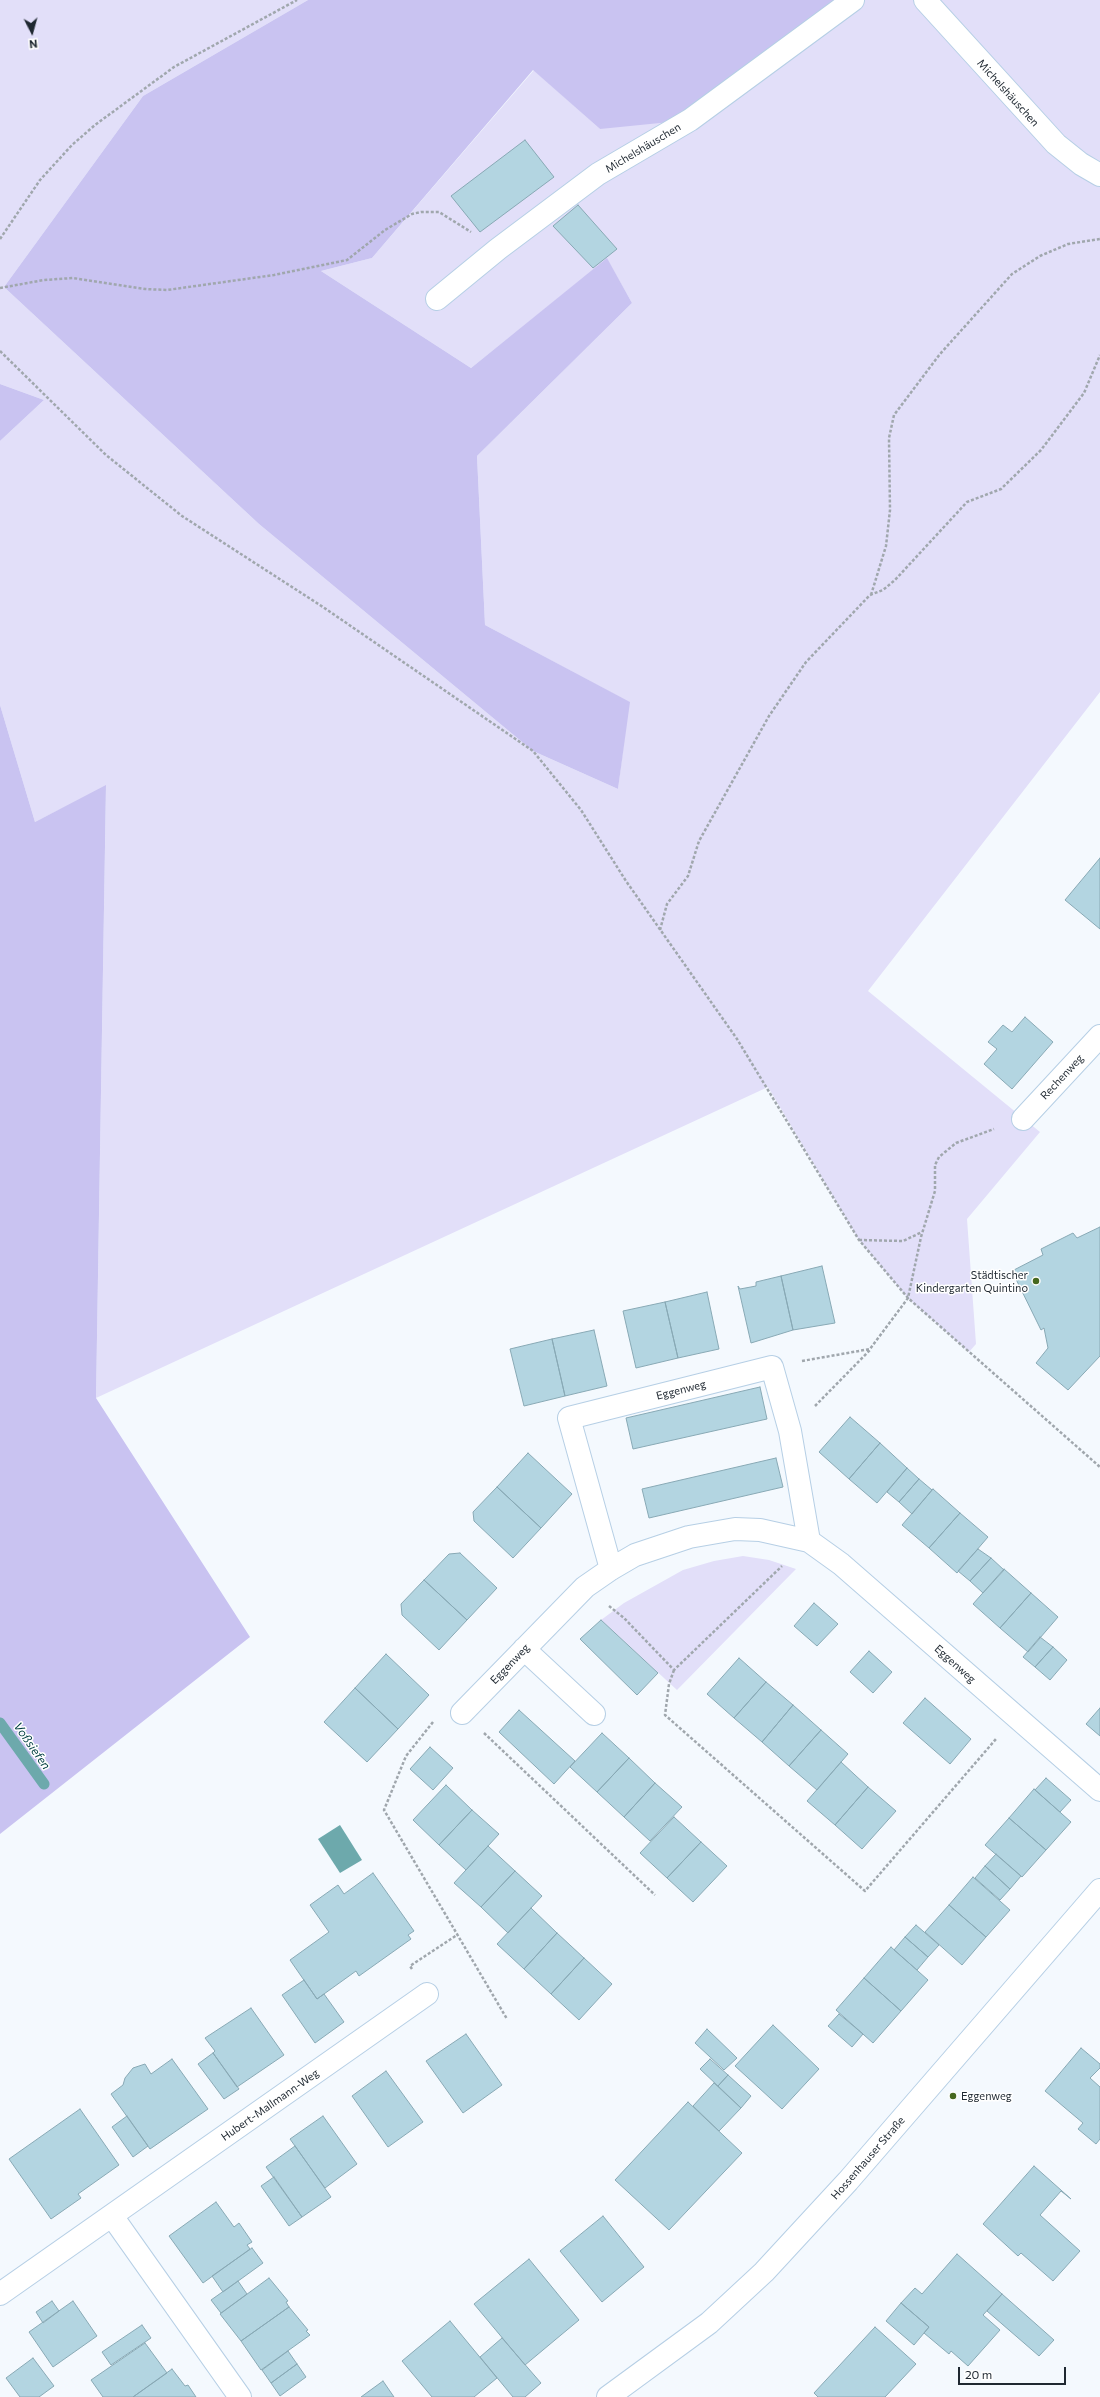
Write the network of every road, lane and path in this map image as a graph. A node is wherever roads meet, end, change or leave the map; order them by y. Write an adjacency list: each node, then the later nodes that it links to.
1 (297, 0): 5 (path)
2 (853, 0): 7 (street, Michelshäuschen)
3 (925, 0): 4 (street, Michelshäuschen)
4 (1100, 175)
5 (0, 239)
6 (1100, 239): 12 (path)
7 (498, 249): 8 (path); 9 (street, Michelshäuschen)
8 (0, 288)
9 (437, 299)
10 (0, 351): 13 (path)
11 (1100, 355): 12 (path)
12 (870, 596): 13 (path)
13 (660, 930): 17 (path)
14 (1100, 1036): 15 (street, Rechenweg)
15 (1023, 1119): 16 (path)
16 (922, 1232): 17 (path); 18 (path)
17 (860, 1240): 18 (path)
18 (908, 1298): 19 (path); 22 (path)
19 (870, 1349): 20 (path); 21 (path)
20 (772, 1367): 21 (street); 24 (street, Eggenweg)
21 (790, 1431): 23 (street)
22 (1100, 1467)
23 (808, 1541): 24 (street, Eggenweg); 27 (path); 30 (street, Eggenweg)
24 (611, 1569): 26 (street, Eggenweg)
25 (624, 1618): 27 (path)
26 (524, 1649): 28 (street, Eggenweg); 29 (street)
27 (674, 1670): 30 (path)
28 (462, 1713): 33 (path); 34 (path)
29 (594, 1714)
30 (1014, 1717): 31 (street, Eggenweg)
31 (1100, 1790)
32 (1100, 1890): 40 (street, Hossenhauser Straße)
33 (655, 1895)
34 (457, 1935): 35 (path); 36 (path)
35 (427, 1994): 37 (street, Hubert-Mallmann-Weg)
36 (507, 2018)
37 (112, 2216): 38 (street, Hubert-Mallmann-Weg); 39 (street)
38 (0, 2294)
39 (240, 2397)
40 (608, 2397)

